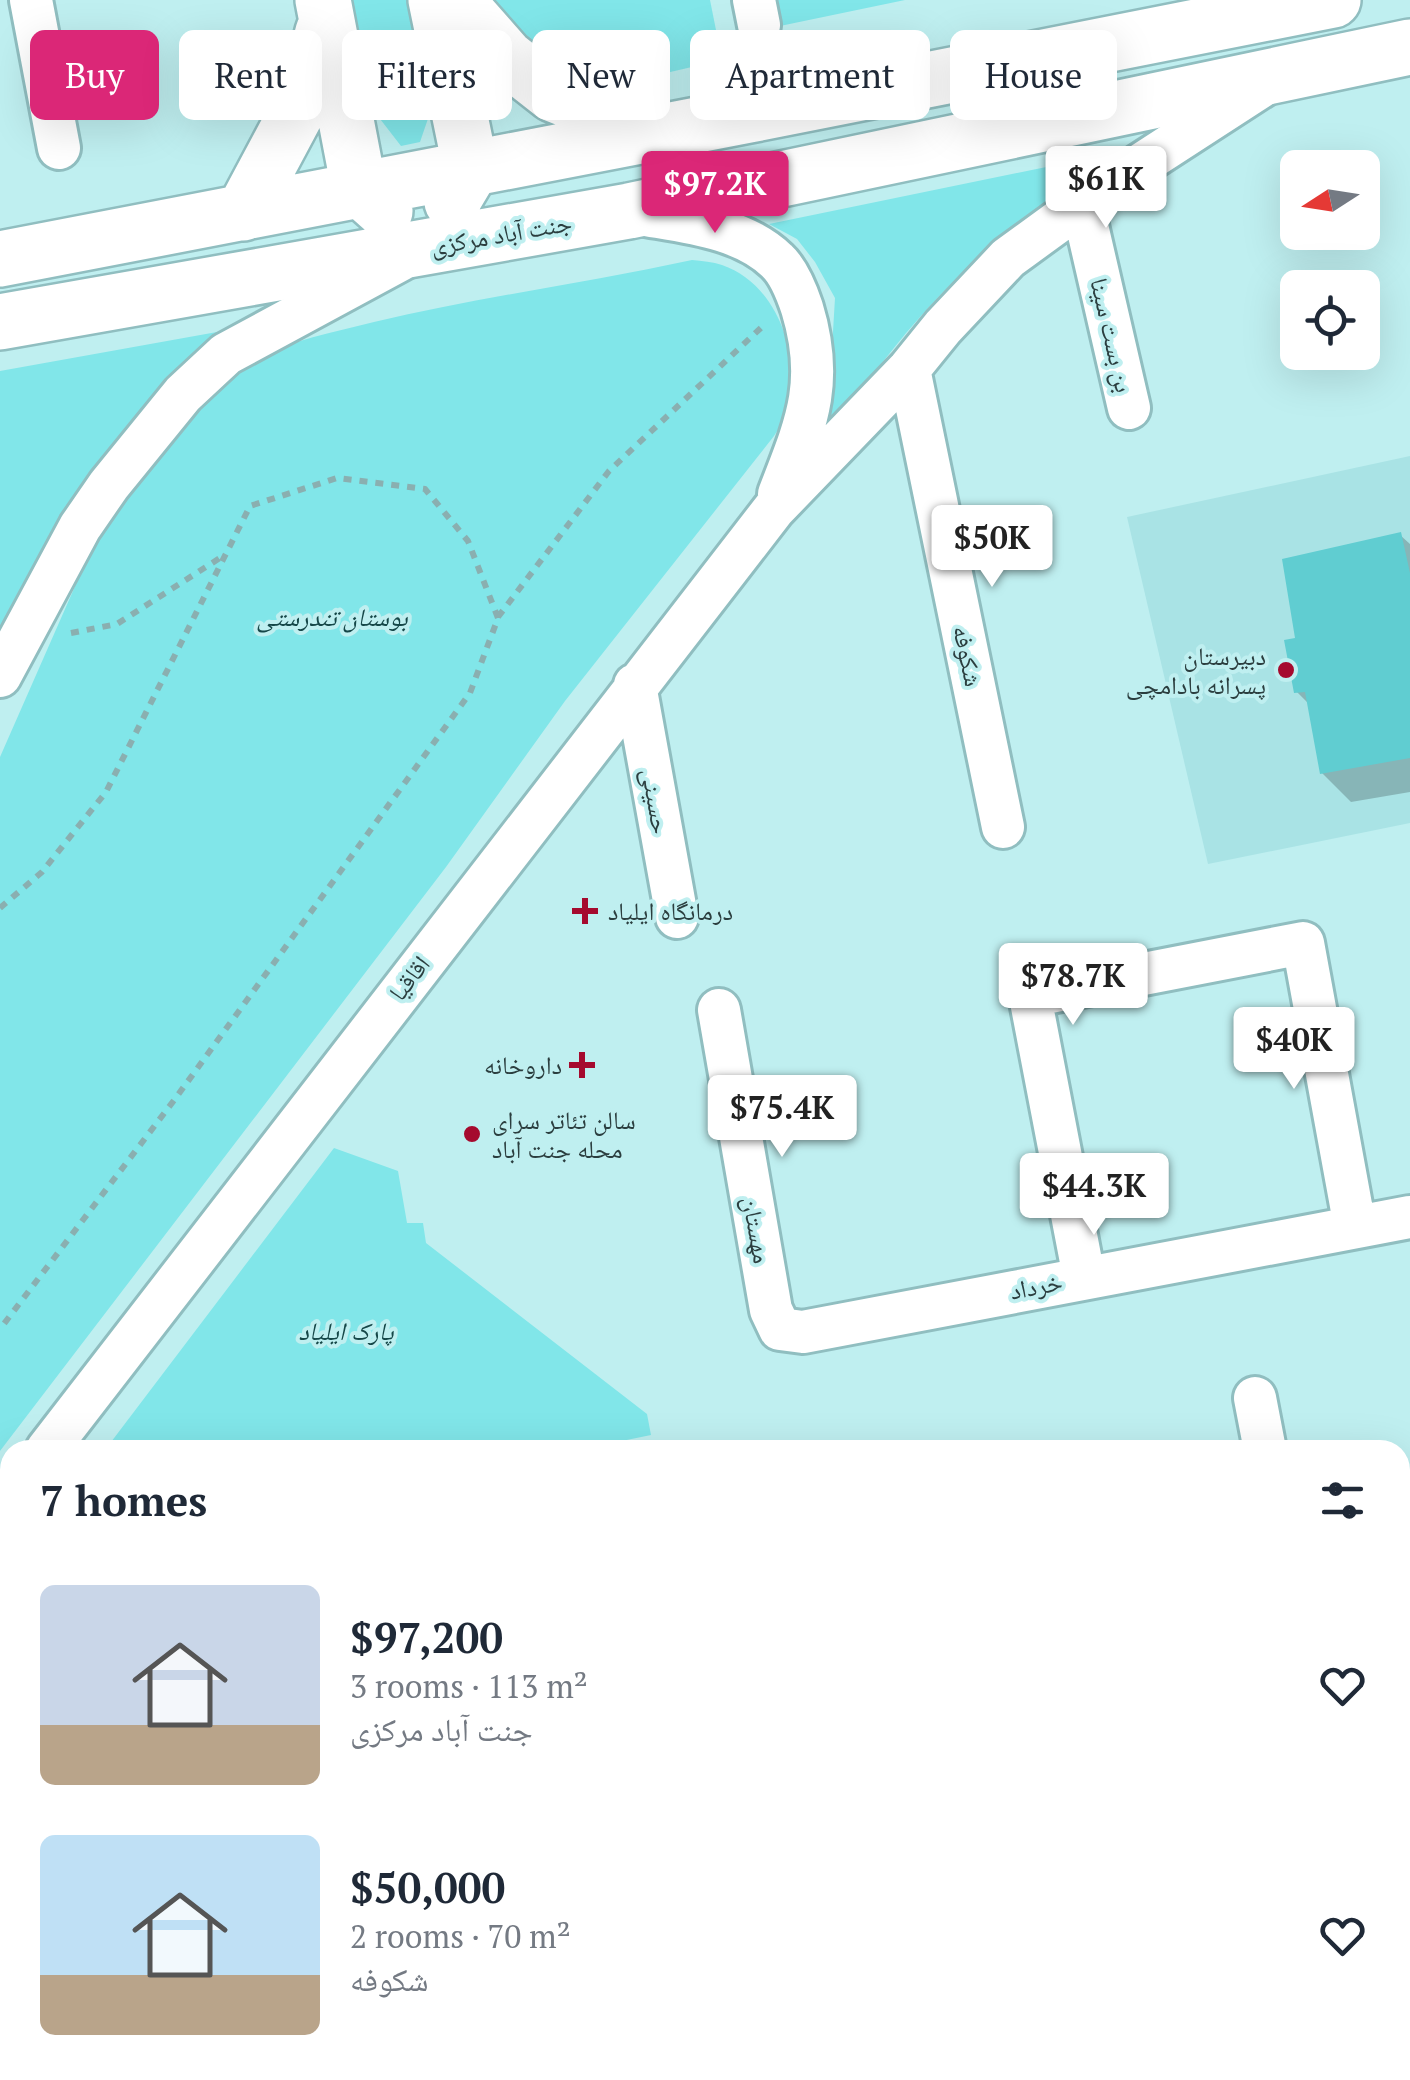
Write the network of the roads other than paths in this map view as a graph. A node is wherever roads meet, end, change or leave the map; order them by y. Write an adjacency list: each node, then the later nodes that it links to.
1 (31, 0): 9 (street)
2 (436, 0): 10 (main road)
3 (456, 0): 8 (main road)
4 (1333, 0): 8 (main road)
5 (325, 10): 11 (main road); 14 (main road)
6 (1410, 46): 7 (main road, جنت آباد مرکزی)
7 (1283, 73): 12 (street); 13 (main road, جنت آباد مرکزی)
8 (657, 135): 10 (main road)
9 (59, 148)
10 (471, 170): 11 (main road); 15 (main road)
11 (358, 188): 14 (main road); 15 (main road)
12 (1082, 204): 18 (street); 19 (street, بن بست سینا)
13 (629, 211): 15 (main road, جنت آباد مرکزی); 20 (street)
14 (242, 212): 16 (main road)
15 (426, 246): 17 (main road, جنت آباد مرکزی); 21 (street)
16 (0, 259)
17 (0, 322)
18 (909, 368): 20 (street); 23 (street, شکوفه)
19 (1130, 408)
20 (774, 509): 22 (street, اقاقیا)
21 (9, 660)
22 (635, 686): 24 (street, حسینی); 31 (street, اقاقیا)
23 (1003, 827)
24 (678, 917)
25 (718, 1010): 29 (street, مهستان)
26 (1410, 1217): 27 (street, خرداد)
27 (1356, 1227): 28 (street, خرداد); 28 (street)
28 (1084, 1276): 29 (street, خرداد)
29 (780, 1329)
30 (1255, 1398): 32 (street)
31 (54, 1440)
32 (1263, 1440)

